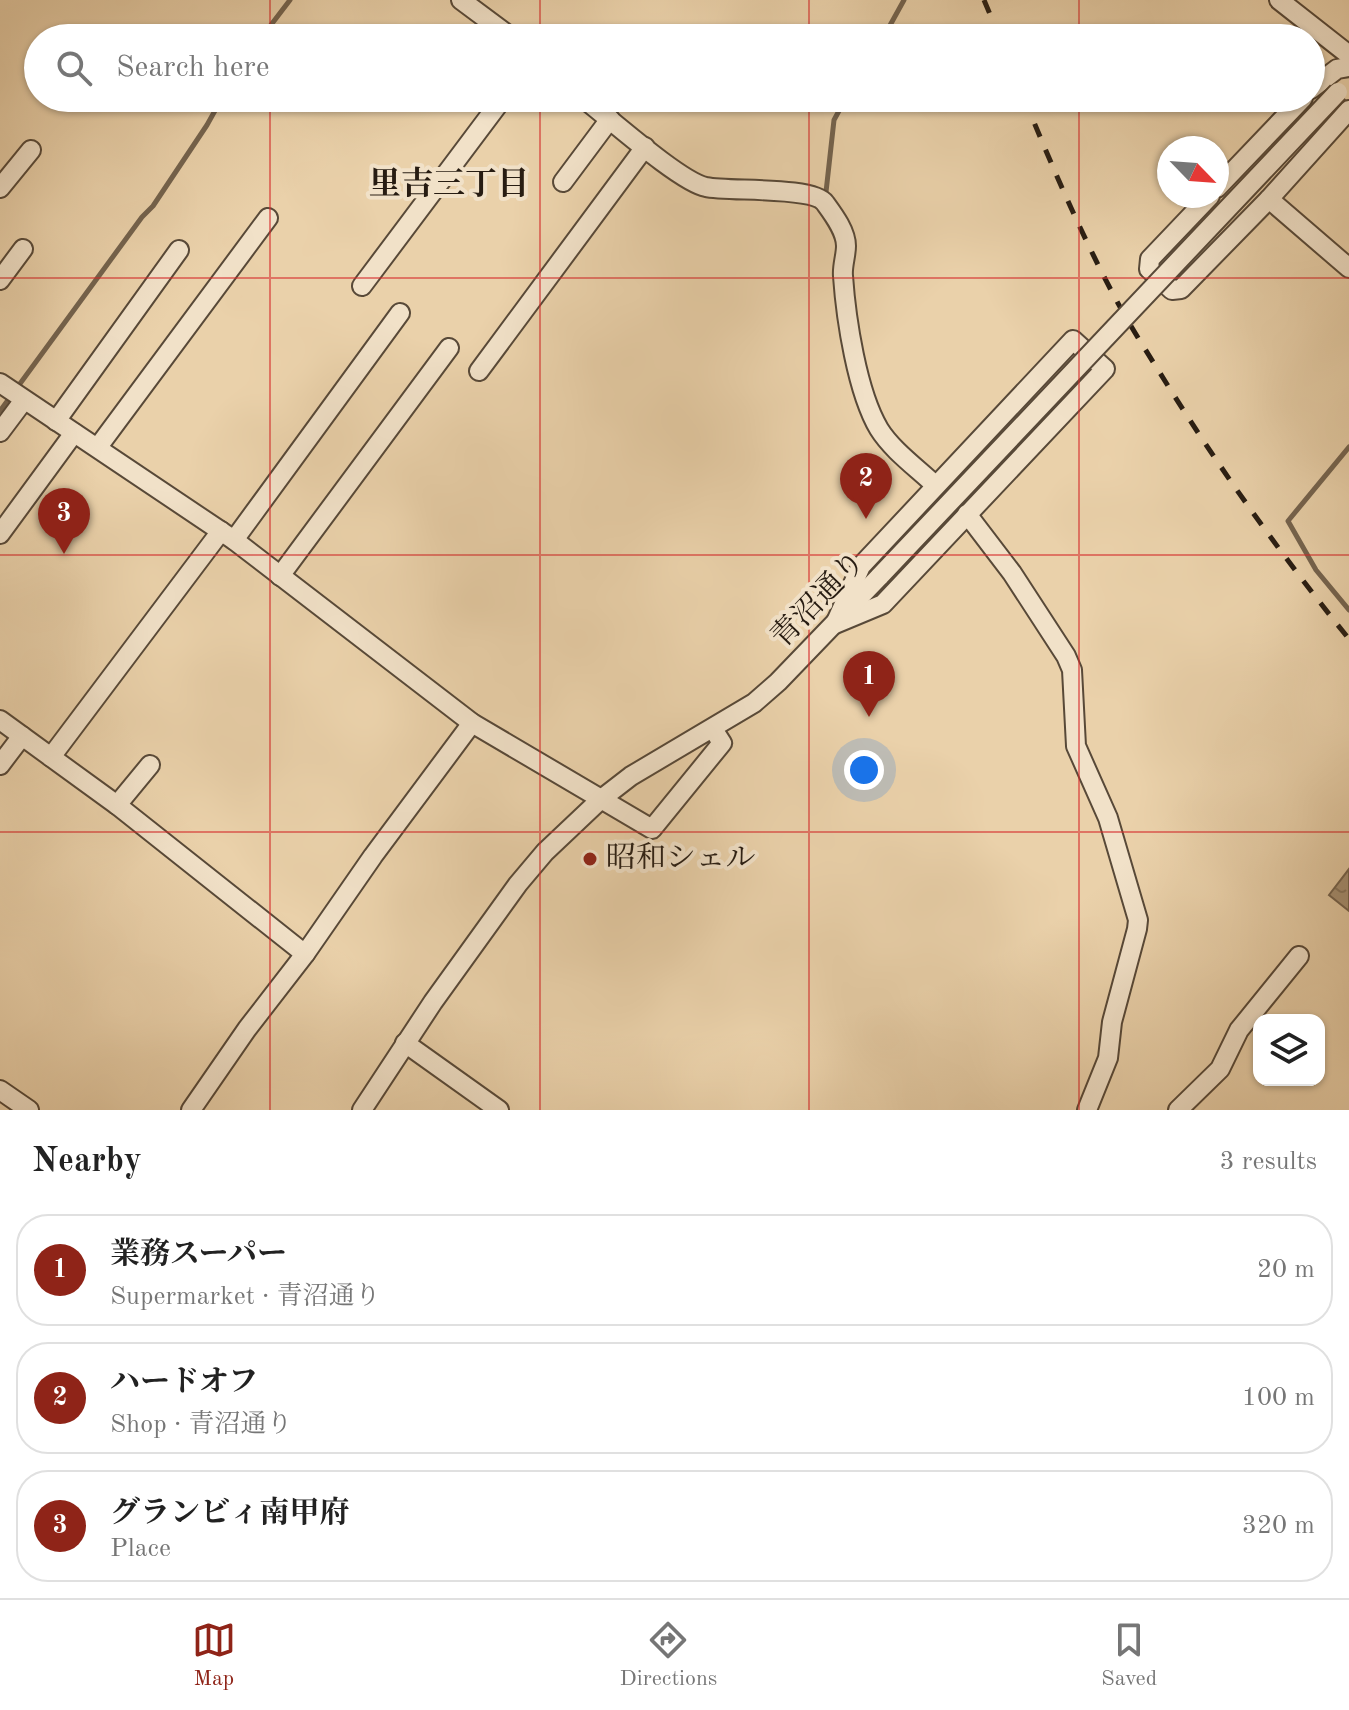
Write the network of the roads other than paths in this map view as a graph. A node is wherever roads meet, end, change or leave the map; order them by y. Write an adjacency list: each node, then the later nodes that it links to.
1 (461, 0): 3 (street)
2 (1279, 0): 4 (street)
3 (493, 24)
4 (1310, 24)
5 (1325, 36): 6 (street)
6 (1349, 55)
7 (1349, 67): 8 (street)
8 (1325, 78)
9 (1344, 86): 10 (street, 青沼通り, bridge)
10 (1325, 106)
11 (1349, 110): 22 (street)
12 (492, 112): 29 (street)
13 (601, 112): 16 (street)
14 (1290, 112): 19 (street)
15 (1319, 112): 43 (street, 青沼通り, bridge)
16 (610, 119): 17 (street); 20 (street)
17 (645, 147): 32 (street); 38 (street)
18 (31, 150): 21 (street)
19 (1229, 175)
20 (563, 182)
21 (0, 188)
22 (1269, 199): 23 (street); 27 (street)
23 (1199, 208)
24 (268, 218): 37 (street)
25 (23, 249): 28 (street)
26 (179, 250): 34 (street)
27 (1349, 268)
28 (0, 280)
29 (362, 286)
30 (400, 313): 41 (street)
31 (449, 348): 42 (street)
32 (479, 371)
33 (13, 392): 34 (street); 35 (street)
34 (56, 421): 36 (street)
35 (0, 432)
36 (74, 433): 37 (street); 40 (street)
37 (98, 447): 41 (street)
38 (935, 485): 39 (street); 43 (street)
39 (967, 514): 43 (street); 61 (street)
40 (0, 534)
41 (227, 535): 42 (street); 48 (street)
42 (280, 576): 45 (street)
43 (835, 624): 46 (street, 青沼通り)
44 (0, 720): 47 (street)
45 (472, 723): 51 (street); 53 (street)
46 (713, 729): 51 (street, 青沼通り); 51 (street)
47 (22, 736): 48 (street); 49 (street)
48 (51, 757): 52 (street)
49 (0, 765)
50 (150, 765): 52 (street)
51 (600, 800): 55 (street, 青沼通り)
52 (117, 805): 53 (street)
53 (305, 954): 58 (street)
54 (1299, 956): 62 (street)
55 (405, 1043): 59 (street, 青沼通り); 60 (street)
56 (0, 1090): 57 (street)
57 (29, 1110)
58 (191, 1110)
59 (362, 1110)
60 (499, 1110)
61 (1087, 1110)
62 (1178, 1110)

